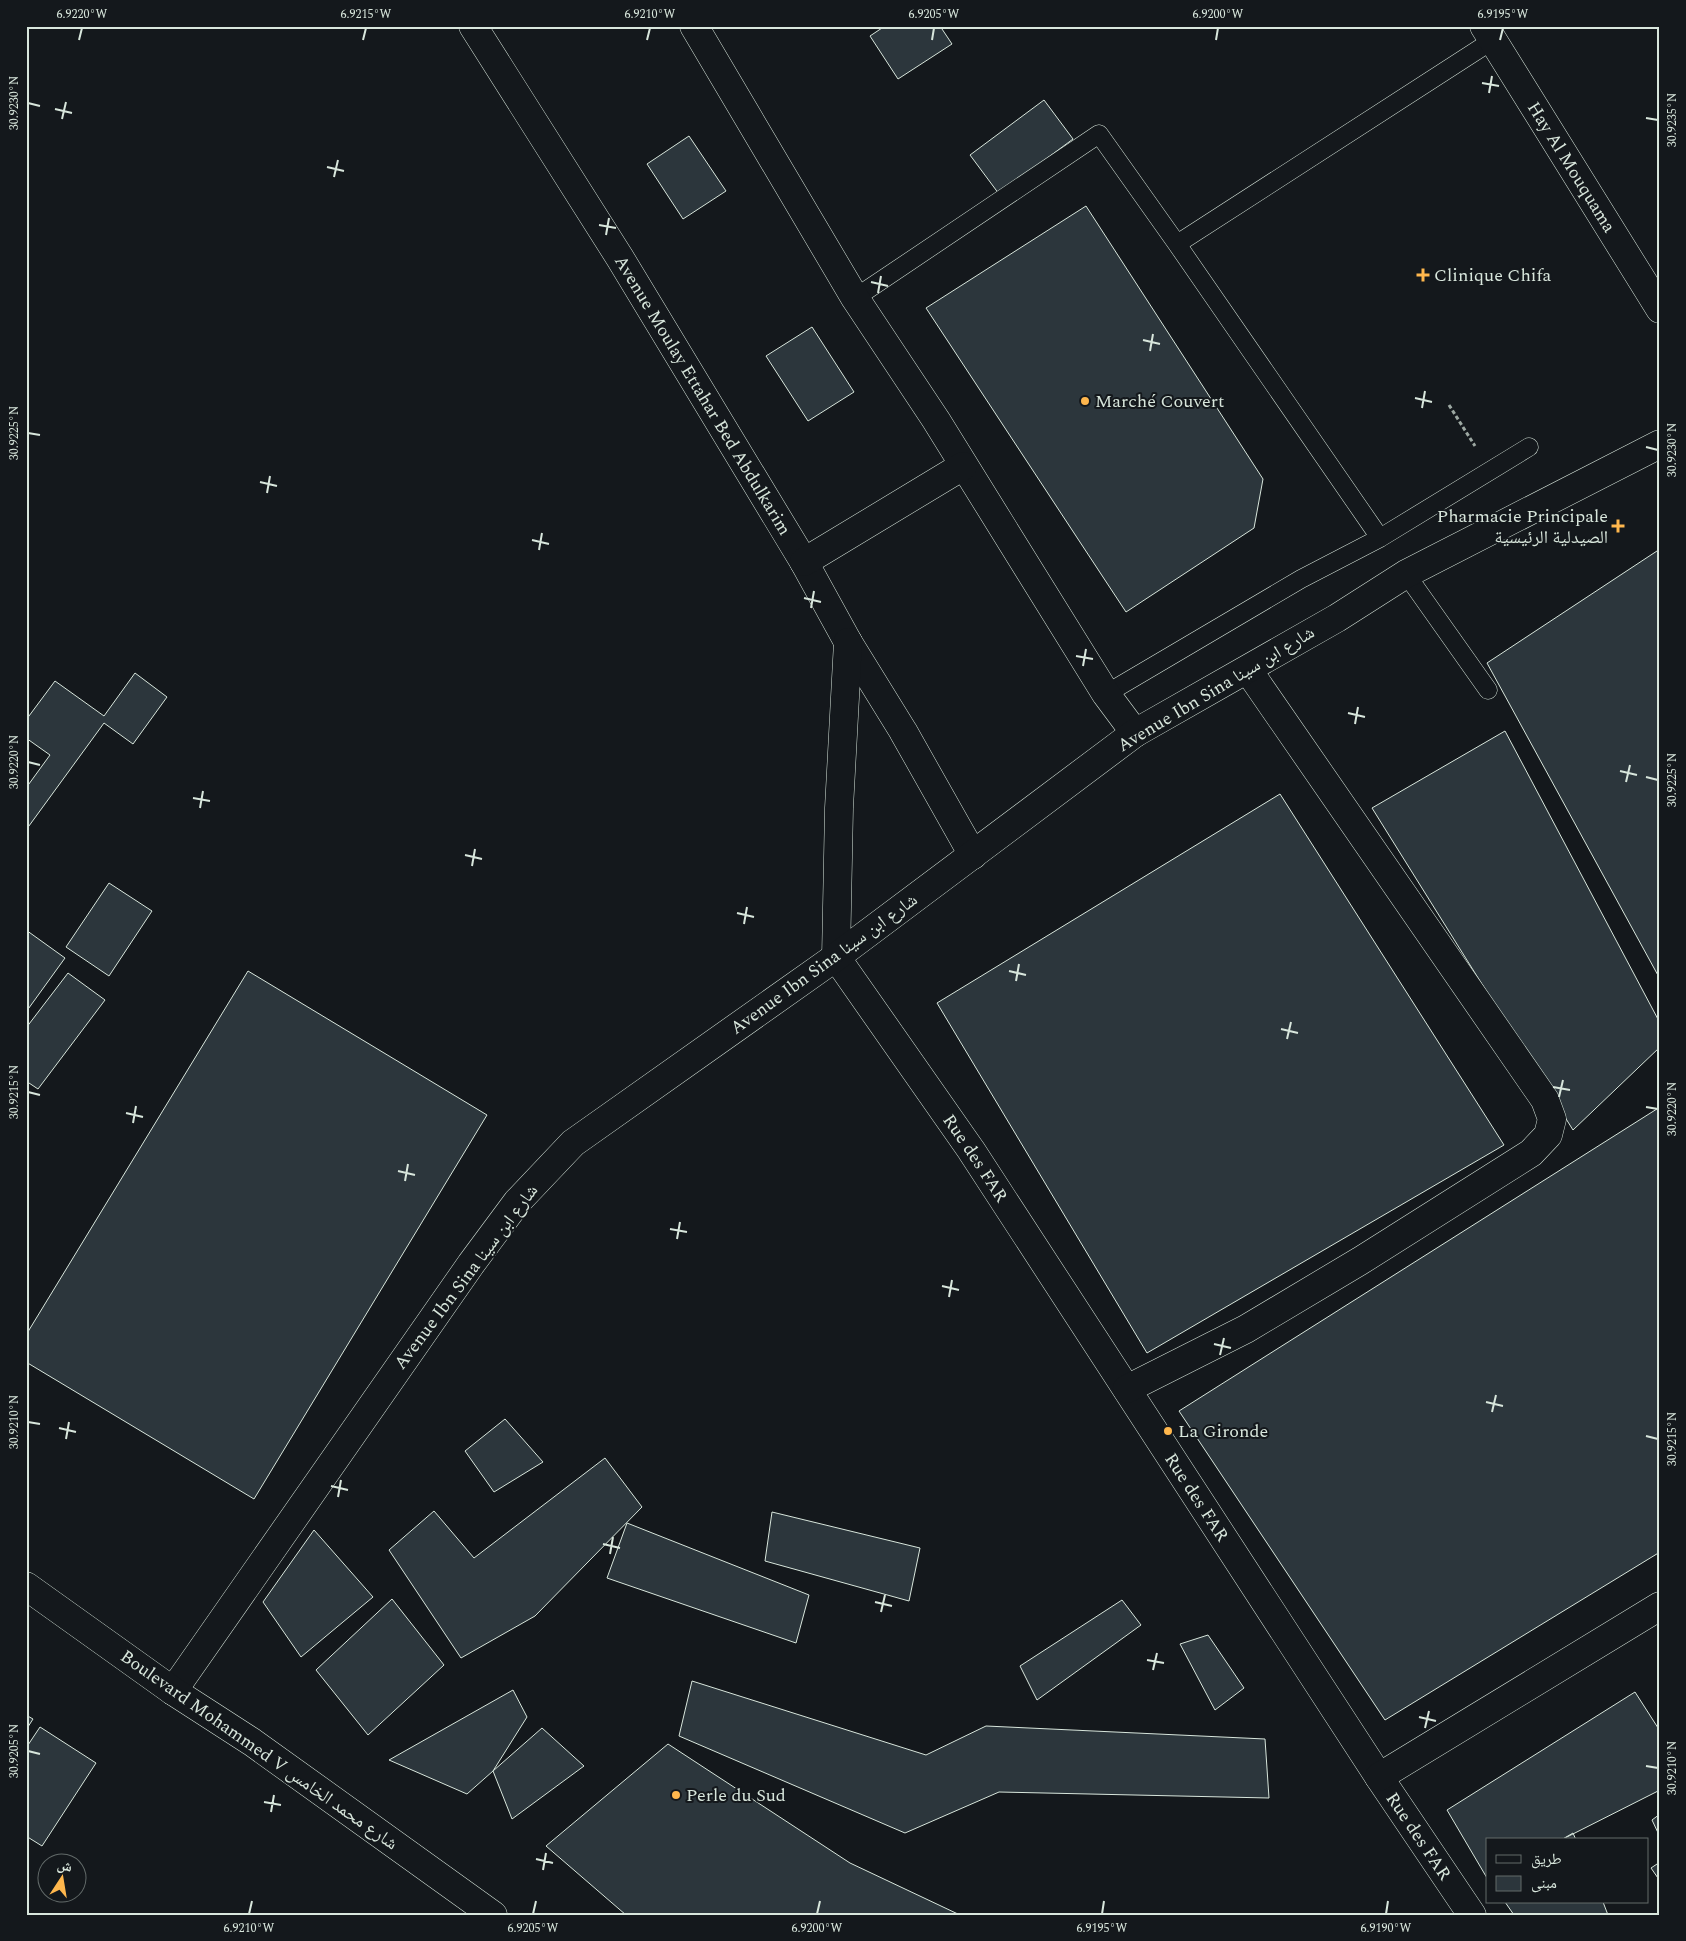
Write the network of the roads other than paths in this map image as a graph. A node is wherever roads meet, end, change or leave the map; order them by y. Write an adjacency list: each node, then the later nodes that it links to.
1 (472, 26): 11 (street, Avenue Moulay Ettahar Bed Abdulkarim)
2 (694, 26): 5 (street)
3 (1489, 33): 4 (lane); 6 (street, Hay Al Mouquama)
4 (1177, 244): 5 (lane); 10 (lane)
5 (855, 298): 9 (street)
6 (1660, 309)
7 (1660, 444): 12 (street, Avenue Ibn Sina شارع ابن سينا)
8 (1529, 447): 10 (lane)
9 (963, 466): 11 (street); 16 (street)
10 (1380, 538): 16 (lane)
11 (804, 562): 13 (street, Avenue Moulay Ettahar Bed Abdulkarim)
12 (1406, 574): 14 (street, Avenue Ibn Sina شارع ابن سينا); 15 (lane)
13 (848, 642): 18 (street, Avenue Moulay Ettahar Bed Abdulkarim); 19 (street)
14 (1248, 670): 17 (street, Avenue Ibn Sina شارع ابن سينا); 20 (street)
15 (1488, 690)
16 (1106, 694): 17 (street)
17 (1136, 733): 18 (street, Avenue Ibn Sina شارع ابن سينا)
18 (973, 855): 19 (street, Avenue Ibn Sina شارع ابن سينا)
19 (836, 957): 20 (street, Rue des FAR); 23 (street, Avenue Ibn Sina شارع ابن سينا)
20 (1127, 1389): 24 (street, Rue des FAR)
21 (26, 1586): 23 (street, Boulevard Mohammed V شارع محمد الخامس)
22 (1660, 1606): 24 (street)
23 (172, 1691): 25 (street, Boulevard Mohammed V شارع محمد الخامس)
24 (1379, 1777): 26 (street, Rue des FAR)
25 (493, 1915)
26 (1472, 1915)

